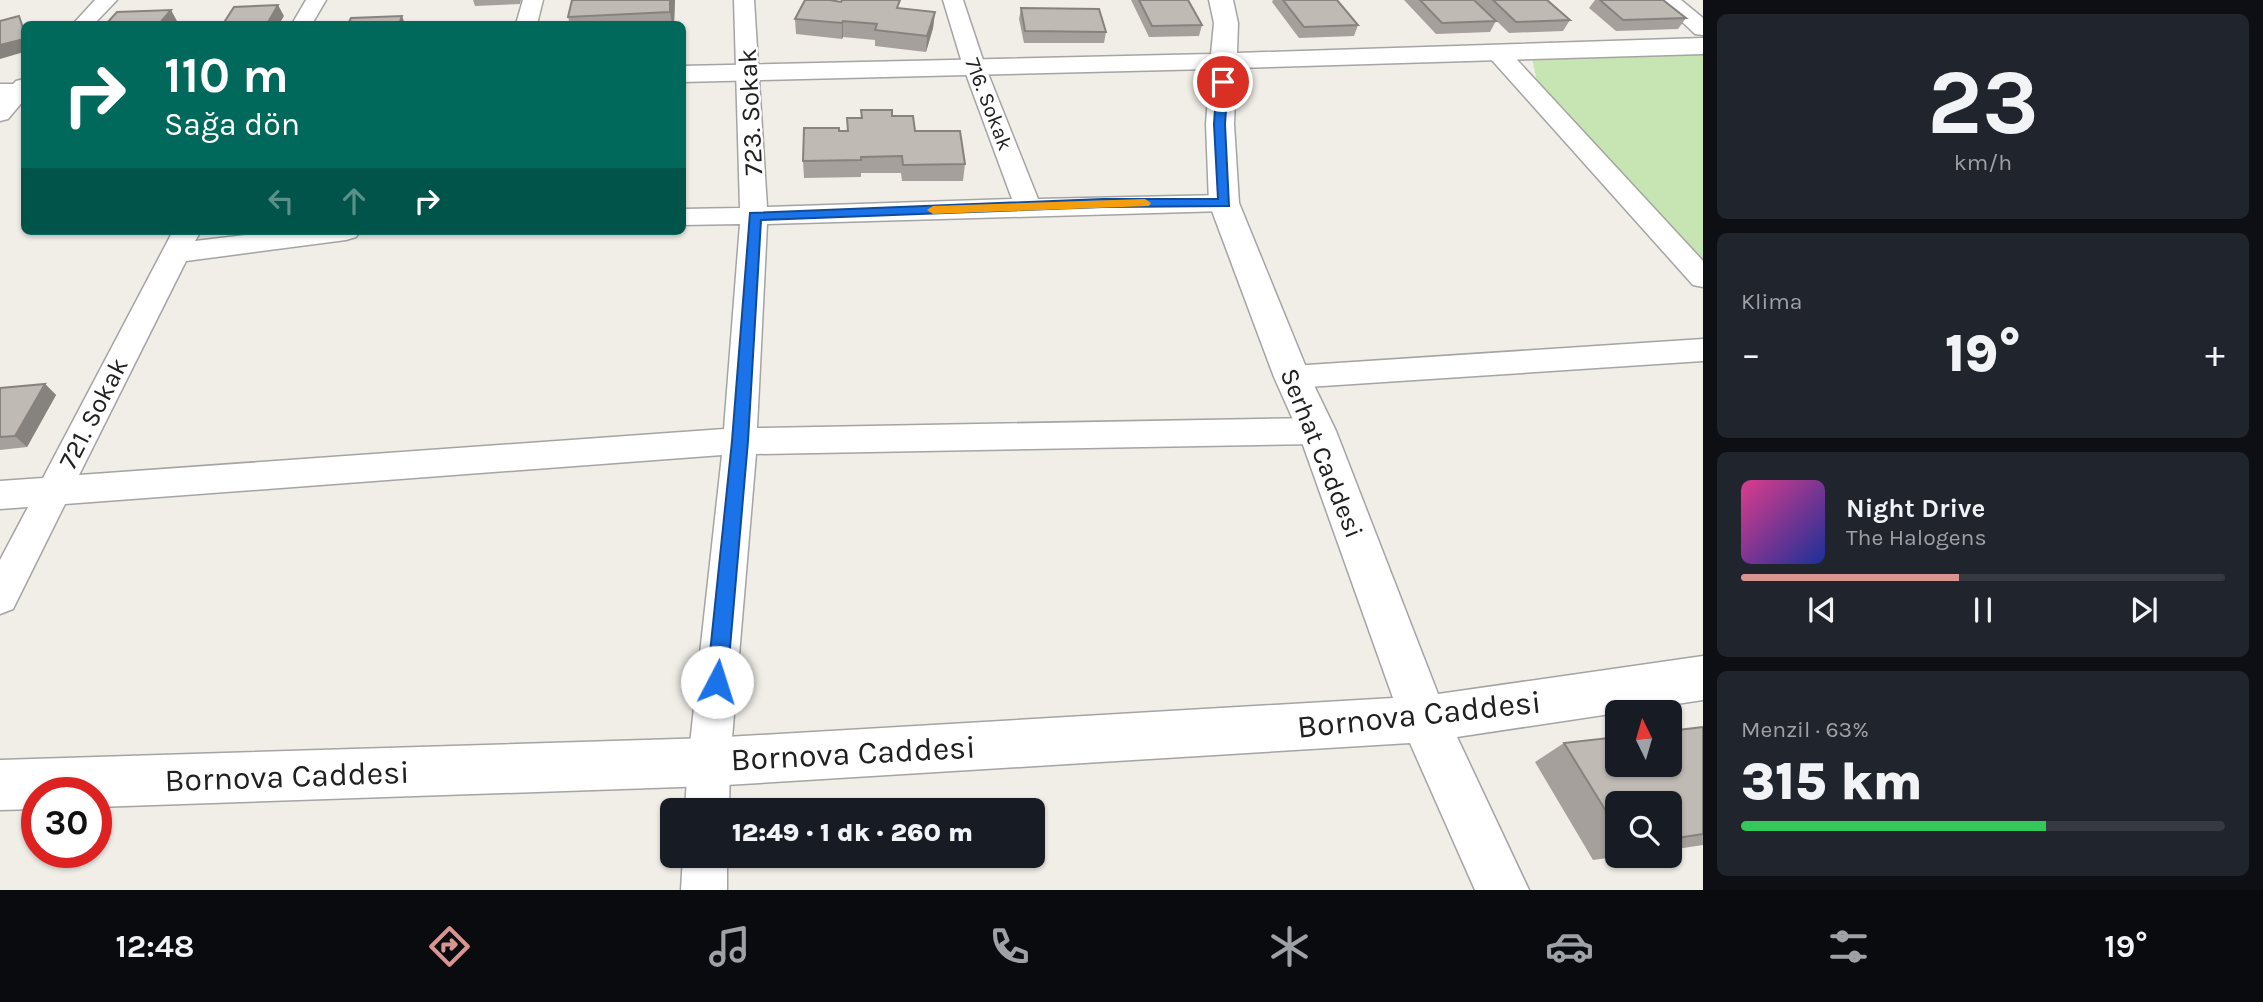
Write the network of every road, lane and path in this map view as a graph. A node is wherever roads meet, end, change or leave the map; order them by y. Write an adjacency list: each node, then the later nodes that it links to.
1 (107, 0): 8 (street)
2 (316, 0): 9 (street)
3 (533, 0): 10 (street)
4 (744, 0): 16 (street, 723. Sokak)
5 (953, 0): 15 (street, 716. Sokak)
6 (1221, 0): 14 (street, Serhat Caddesi)
7 (1668, 0): 11 (street)
8 (86, 21)
9 (304, 21)
10 (528, 21)
11 (1703, 29)
12 (1703, 46): 13 (street)
13 (1498, 53): 14 (street); 26 (street)
14 (1224, 61): 15 (street); 20 (street, Serhat Caddesi)
15 (974, 66): 16 (street); 21 (street, 716. Sokak)
16 (748, 72): 17 (street); 22 (street, 723. Sokak)
17 (686, 74)
18 (17, 90): 19 (street)
19 (0, 114)
20 (1224, 203): 21 (street); 28 (street, Serhat Caddesi)
21 (1028, 206): 22 (street)
22 (754, 216): 23 (street); 30 (street, 723. Sokak)
23 (686, 217)
24 (286, 235): 25 (street)
25 (181, 242): 31 (street, 721. Sokak)
26 (1703, 278)
27 (1703, 350): 28 (street)
28 (1292, 377): 29 (street, Serhat Caddesi)
29 (1317, 431): 30 (street); 35 (street, Serhat Caddesi)
30 (740, 441): 31 (street); 36 (street, 723. Sokak)
31 (52, 492): 32 (street); 33 (street, 721. Sokak)
32 (0, 495)
33 (0, 597)
34 (1703, 678): 35 (street, Bornova Caddesi)
35 (1424, 719): 36 (street, Bornova Caddesi); 41 (street, Serhat Caddesi)
36 (709, 762): 37 (street, Bornova Caddesi); 38 (street, 723. Sokak)
37 (0, 785)
38 (708, 798)
39 (705, 868): 40 (street)
40 (704, 890)
41 (1502, 890)

